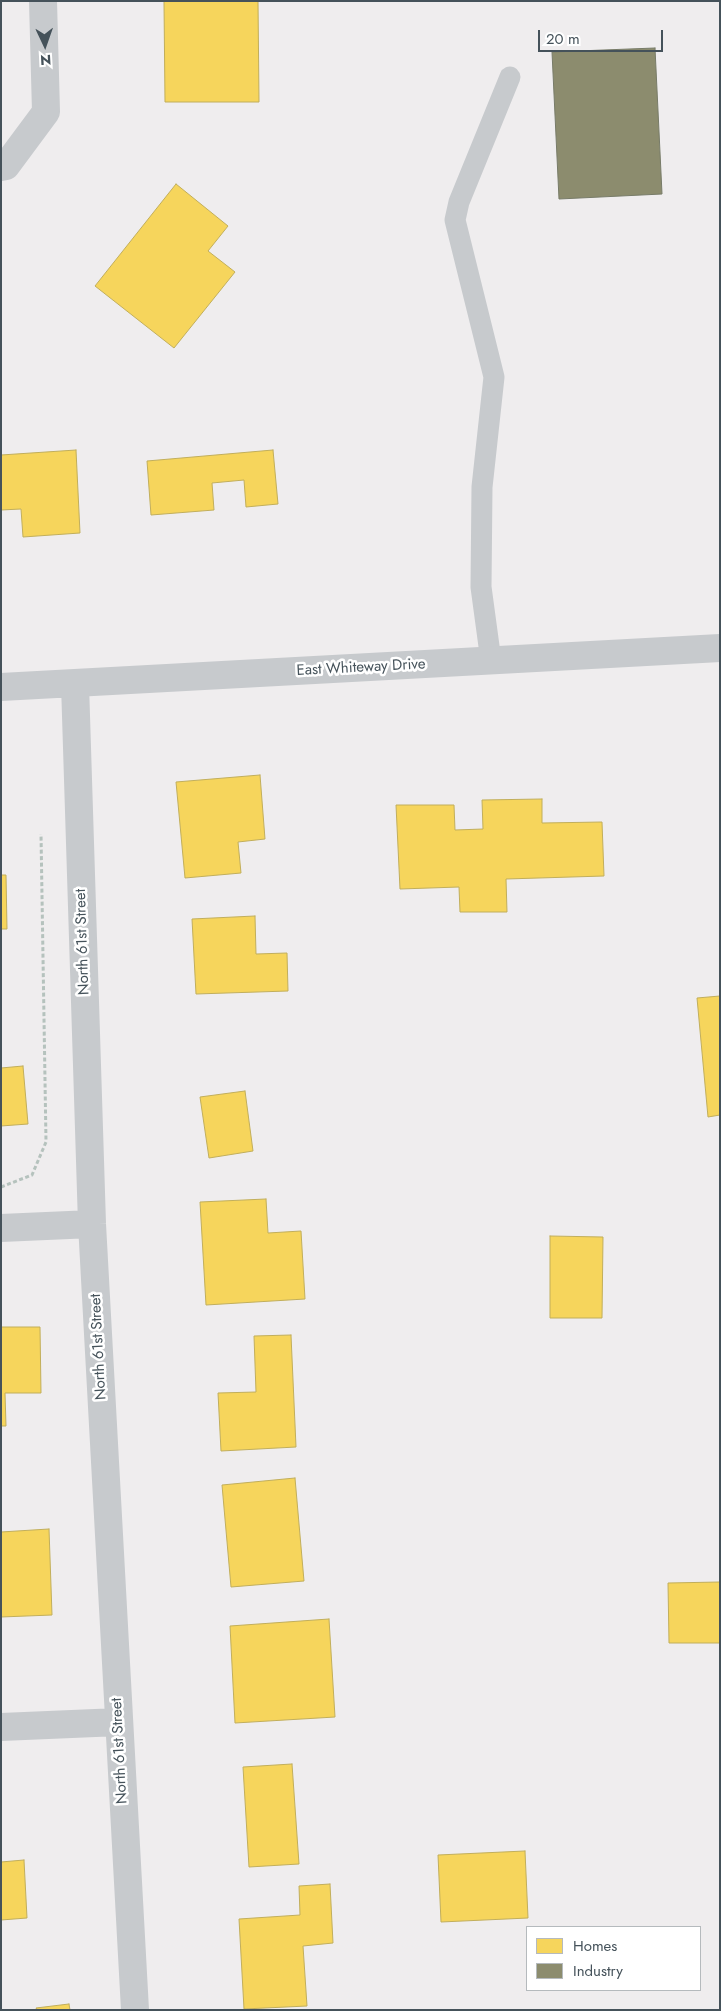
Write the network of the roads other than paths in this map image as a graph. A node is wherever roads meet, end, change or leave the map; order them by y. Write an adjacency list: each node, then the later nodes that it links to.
1 (43, 1): 3 (street)
2 (510, 77): 5 (lane)
3 (1, 168)
4 (720, 648): 5 (street, East Whiteway Drive)
5 (491, 661): 6 (street, East Whiteway Drive)
6 (75, 684): 7 (street, East Whiteway Drive); 8 (street, North 61st Street)
7 (1, 688)
8 (92, 1224): 9 (street); 10 (street, North 61st Street)
9 (1, 1228)
10 (118, 1722): 11 (street); 12 (street, North 61st Street)
11 (1, 1727)
12 (135, 2010)

